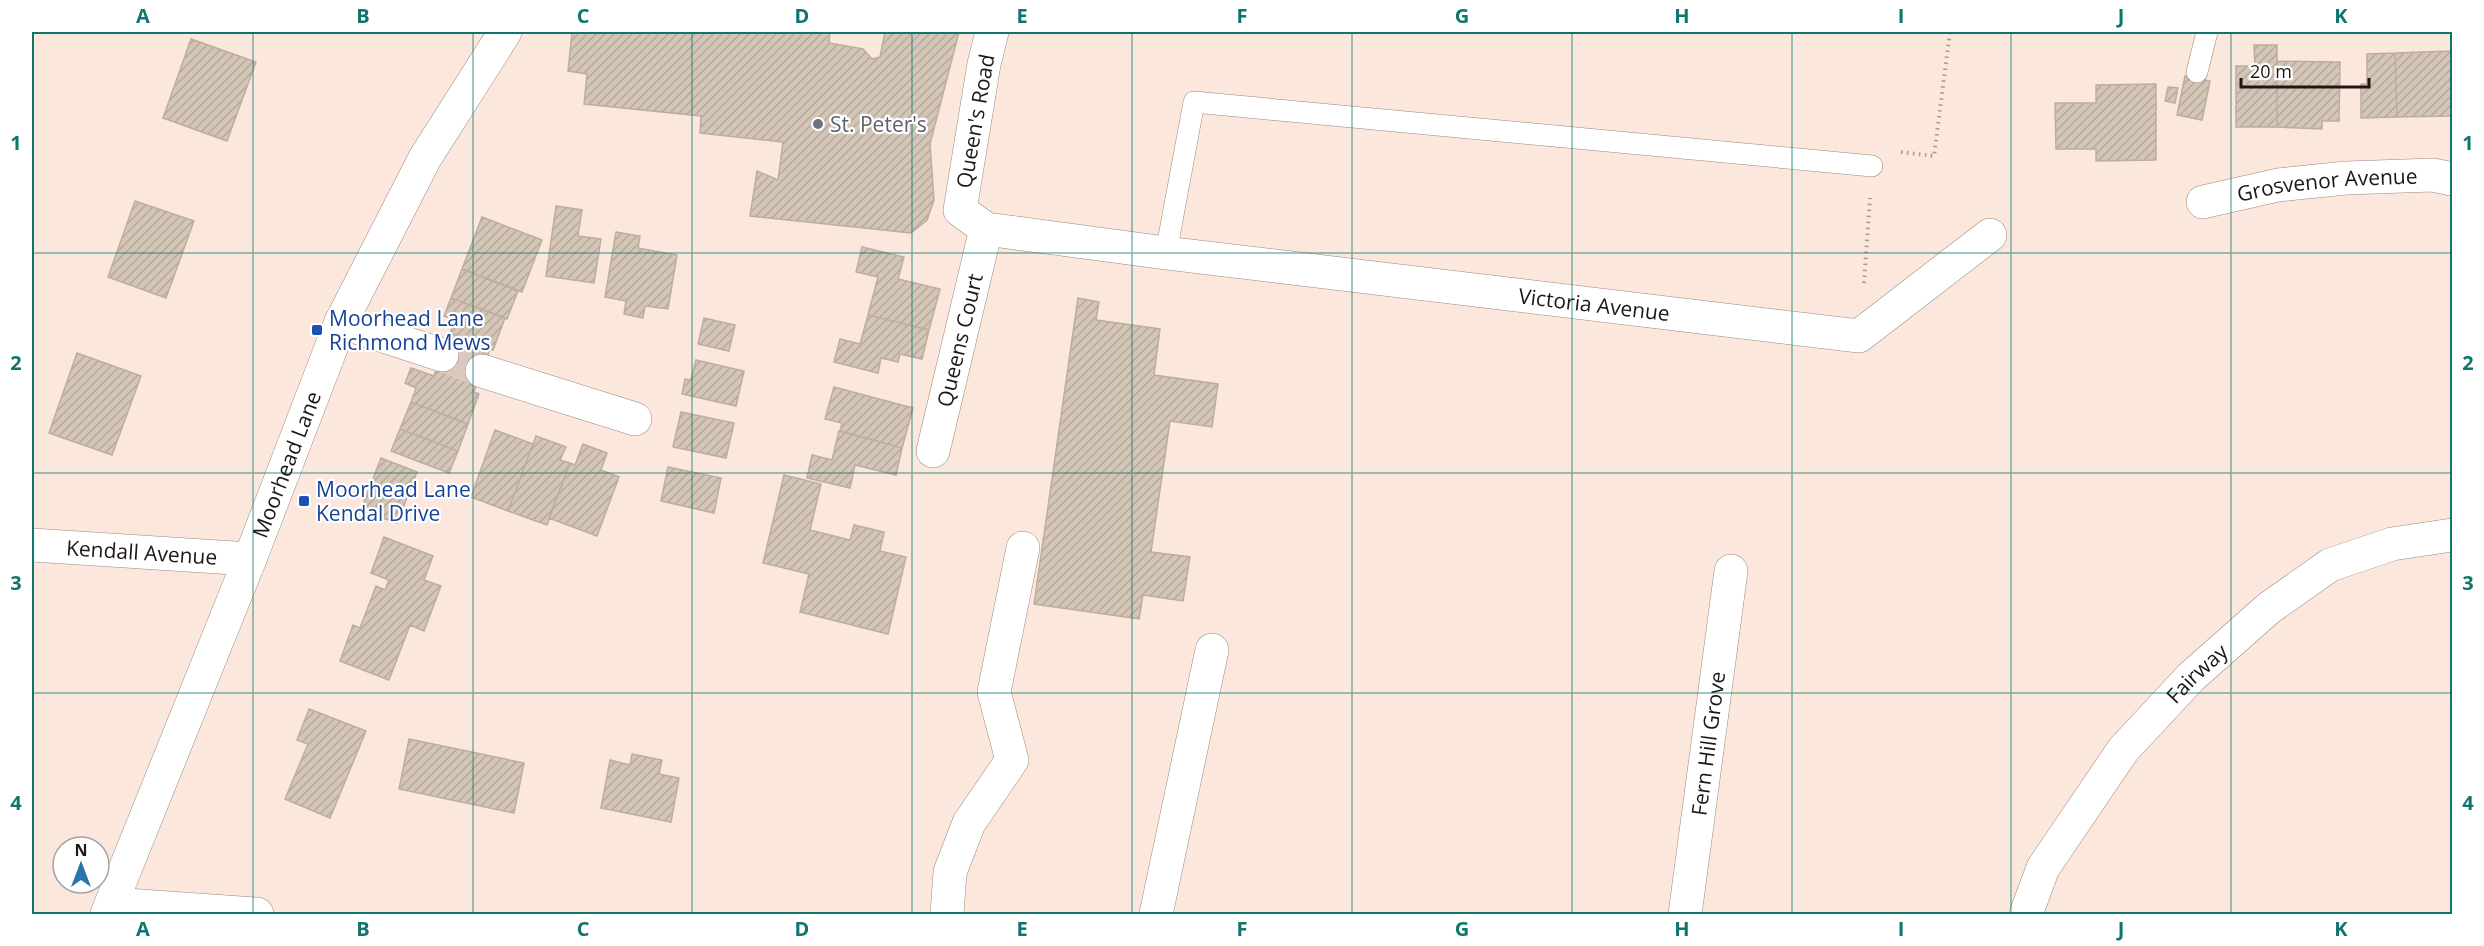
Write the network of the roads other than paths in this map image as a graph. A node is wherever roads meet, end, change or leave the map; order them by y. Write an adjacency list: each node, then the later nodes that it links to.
1 (505, 32): 11 (street, Moorhead Lane)
2 (992, 32): 8 (street, Queen's Road)
3 (2208, 32): 4 (lane)
4 (2197, 72)
5 (1872, 166): 10 (lane)
6 (2452, 179): 7 (street, Grosvenor Avenue)
7 (2203, 202)
8 (973, 220): 10 (street, Victoria Avenue); 15 (street, Queens Court)
9 (1990, 235): 10 (street, Victoria Avenue)
10 (1166, 253)
11 (341, 322): 12 (street); 19 (street, Moorhead Lane)
12 (442, 355)
13 (482, 371): 14 (street)
14 (635, 419)
15 (933, 451)
16 (2452, 535): 27 (street, Fairway)
17 (32, 545): 19 (street, Kendall Avenue)
18 (1023, 548): 24 (street)
19 (250, 559): 22 (street, Moorhead Lane)
20 (1731, 571): 26 (street, Fern Hill Grove)
21 (1212, 650): 25 (street)
22 (110, 909): 23 (street)
23 (257, 915)
24 (947, 915)
25 (1156, 915)
26 (1685, 915)
27 (2026, 915)

